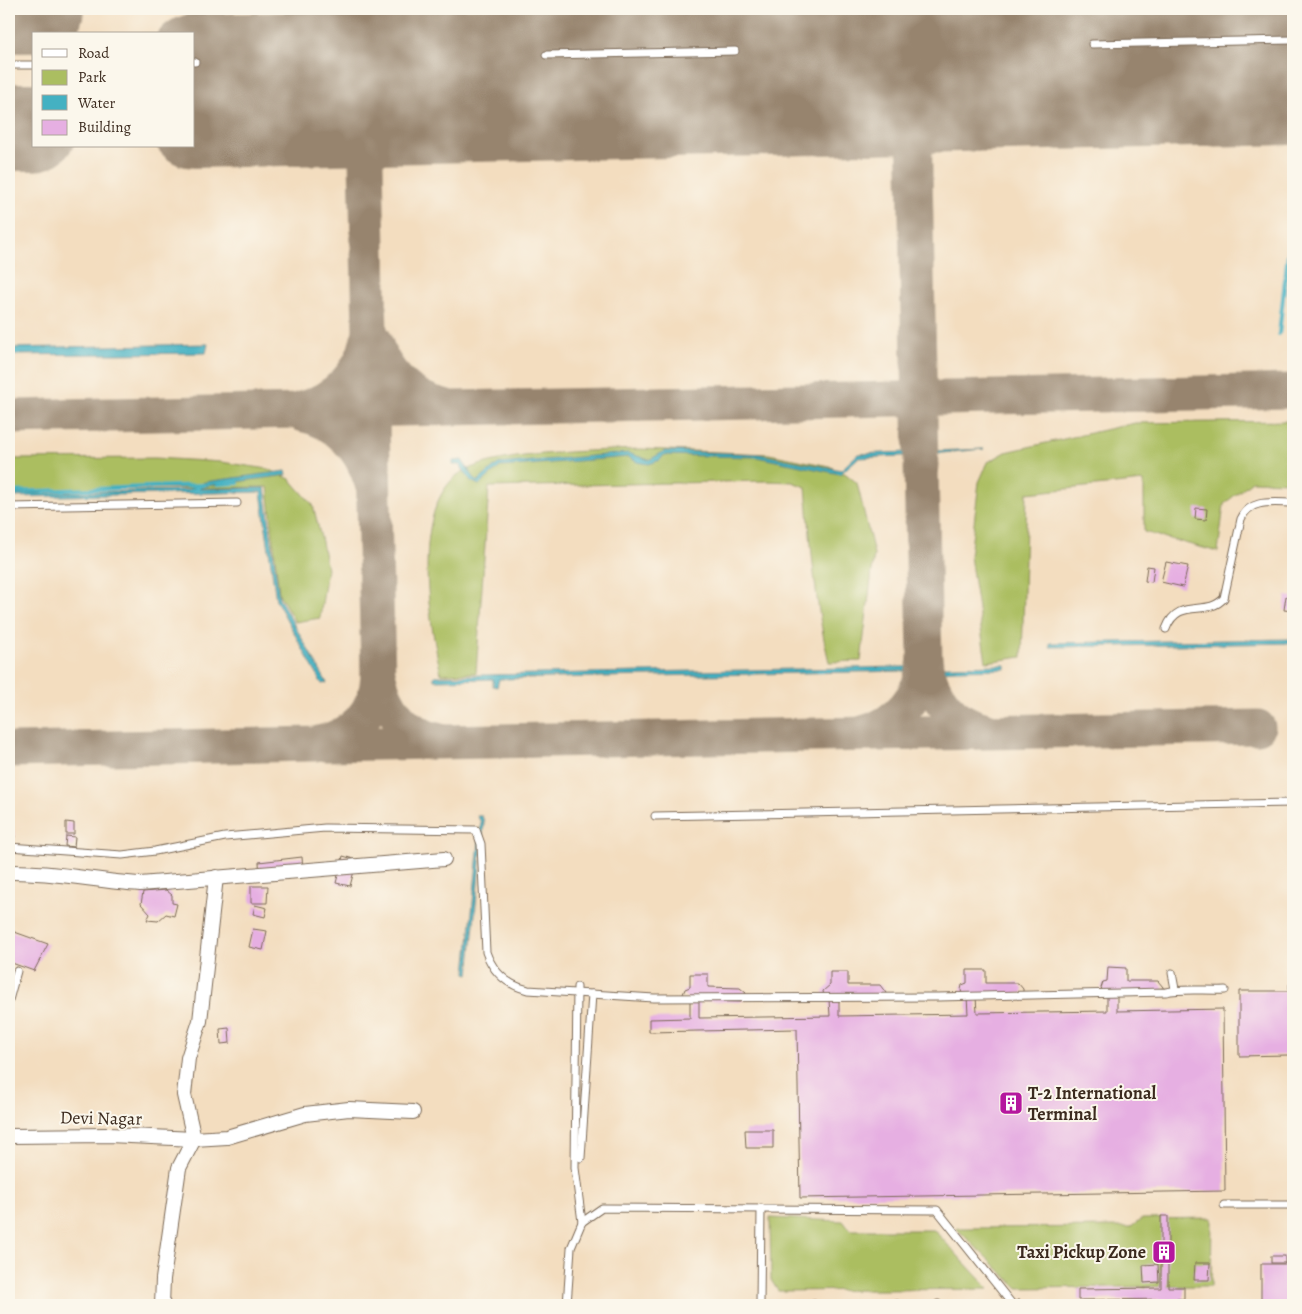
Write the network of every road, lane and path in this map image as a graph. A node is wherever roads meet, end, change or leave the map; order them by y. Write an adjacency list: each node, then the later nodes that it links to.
1 (1293, 40): 2 (lane)
2 (1092, 44)
3 (736, 51): 4 (lane)
4 (546, 55)
5 (9, 65): 6 (lane)
6 (32, 65)
7 (238, 503): 9 (lane)
8 (1293, 503): 10 (lane)
9 (9, 507)
10 (1166, 629)
11 (1293, 803): 12 (lane)
12 (655, 816)
13 (9, 847): 20 (lane)
14 (444, 859): 16 (street)
15 (9, 872): 16 (street)
16 (216, 877): 26 (street)
17 (17, 970): 23 (lane)
18 (1172, 973): 19 (lane)
19 (1175, 989): 20 (lane); 21 (lane)
20 (577, 990): 31 (lane)
21 (1225, 990)
22 (592, 994): 27 (lane)
23 (9, 1000)
24 (412, 1112): 26 (street, Devi Nagar)
25 (9, 1138): 26 (street, Devi Nagar)
26 (194, 1139): 33 (street)
27 (581, 1158)
28 (1224, 1205): 29 (lane)
29 (1293, 1205)
30 (761, 1208): 31 (lane); 32 (lane); 35 (lane)
31 (582, 1222): 34 (lane)
32 (1016, 1304)
33 (162, 1305)
34 (567, 1305)
35 (760, 1305)

